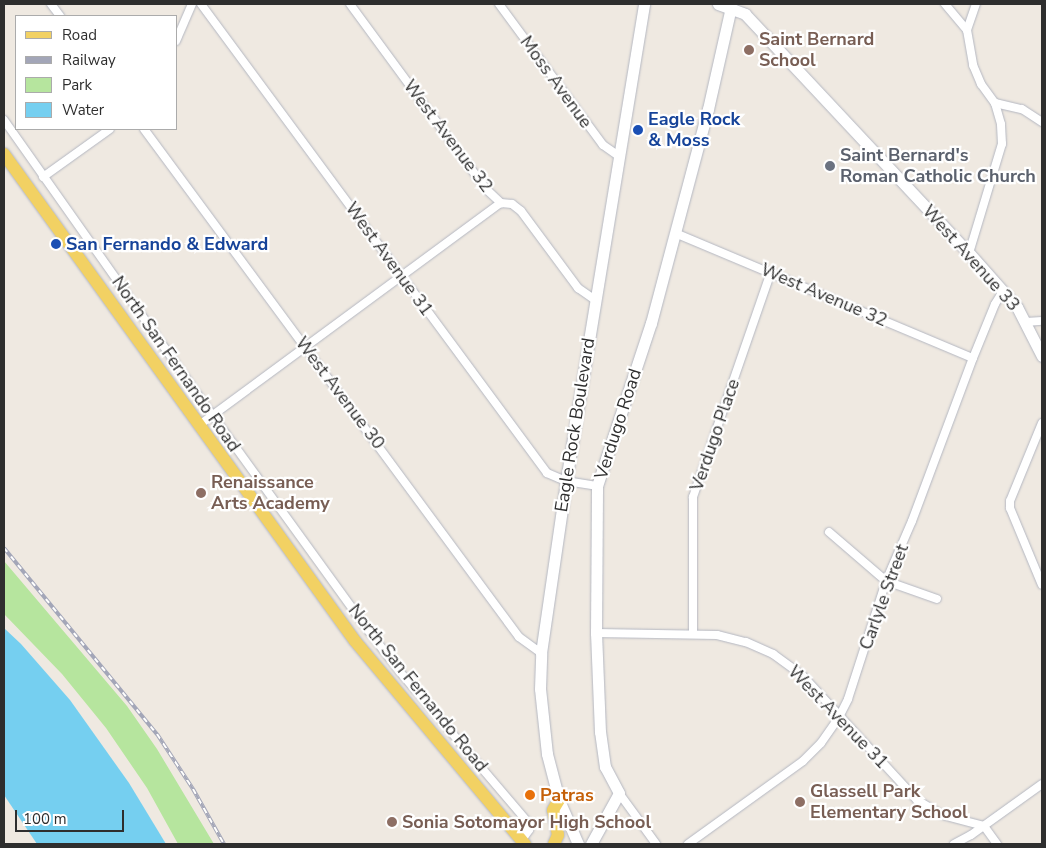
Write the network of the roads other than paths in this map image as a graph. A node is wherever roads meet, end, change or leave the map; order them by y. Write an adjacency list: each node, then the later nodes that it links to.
1 (51, 4): 11 (street)
2 (192, 4): 13 (street)
3 (201, 4): 26 (street, West Avenue 31)
4 (350, 4): 22 (street, West Avenue 32)
5 (499, 4): 20 (street, Moss Avenue)
6 (644, 4): 20 (street, Eagle Rock Boulevard)
7 (718, 4): 10 (street, West Avenue 33)
8 (945, 4): 12 (street)
9 (976, 4): 12 (street)
10 (731, 5): 23 (street, Verdugo Road); 24 (street, West Avenue 33)
11 (59, 15)
12 (967, 30): 14 (street)
13 (178, 36)
14 (995, 104): 16 (street); 24 (street)
15 (4, 120): 21 (street, North San Fernando Road)
16 (1042, 122)
17 (109, 130): 21 (street)
18 (145, 130): 31 (street, West Avenue 30)
19 (4, 154): 36 (main road, North San Fernando Road)
20 (619, 156): 28 (street, Eagle Rock Boulevard)
21 (43, 177): 34 (street, North San Fernando Road)
22 (501, 202): 26 (street); 28 (street, West Avenue 32)
23 (675, 233): 25 (street, West Avenue 32); 38 (street, Verdugo Road)
24 (969, 253): 27 (street, West Avenue 33)
25 (771, 272): 33 (street, West Avenue 32); 44 (street, Verdugo Place)
26 (402, 277): 31 (street); 37 (street, West Avenue 31)
27 (1003, 291): 29 (street, West Avenue 33); 33 (street, Carlyle Street)
28 (595, 300): 37 (street, Eagle Rock Boulevard)
29 (1026, 322): 30 (street); 32 (street, West Avenue 33)
30 (1042, 322)
31 (306, 349): 34 (street); 45 (street, West Avenue 30)
32 (1042, 356)
33 (973, 358): 40 (street, Carlyle Street)
34 (213, 416): 36 (street); 51 (street, North San Fernando Road)
35 (1042, 422): 41 (street)
36 (198, 426): 51 (main road, North San Fernando Road)
37 (566, 481): 38 (street, West Avenue 31); 45 (street, Eagle Rock Boulevard)
38 (597, 486): 43 (street, Verdugo Road)
39 (829, 532): 40 (street)
40 (886, 581): 42 (street); 46 (street, Carlyle Street)
41 (1042, 584)
42 (937, 599)
43 (596, 633): 44 (street, West Avenue 31); 48 (street, Verdugo Road)
44 (693, 634): 46 (street, West Avenue 31)
45 (541, 653): 49 (street, Eagle Rock Boulevard)
46 (839, 717): 50 (street, West Avenue 31); 56 (street, Carlyle Street)
47 (1042, 784): 50 (street)
48 (619, 793): 54 (street); 55 (street)
49 (559, 800): 52 (main road); 53 (street, Eagle Rock Boulevard)
50 (984, 826): 57 (street); 58 (street)
51 (525, 843)
52 (554, 844)
53 (578, 844)
54 (591, 844)
55 (656, 844)
56 (688, 844)
57 (954, 844)
58 (997, 844)

